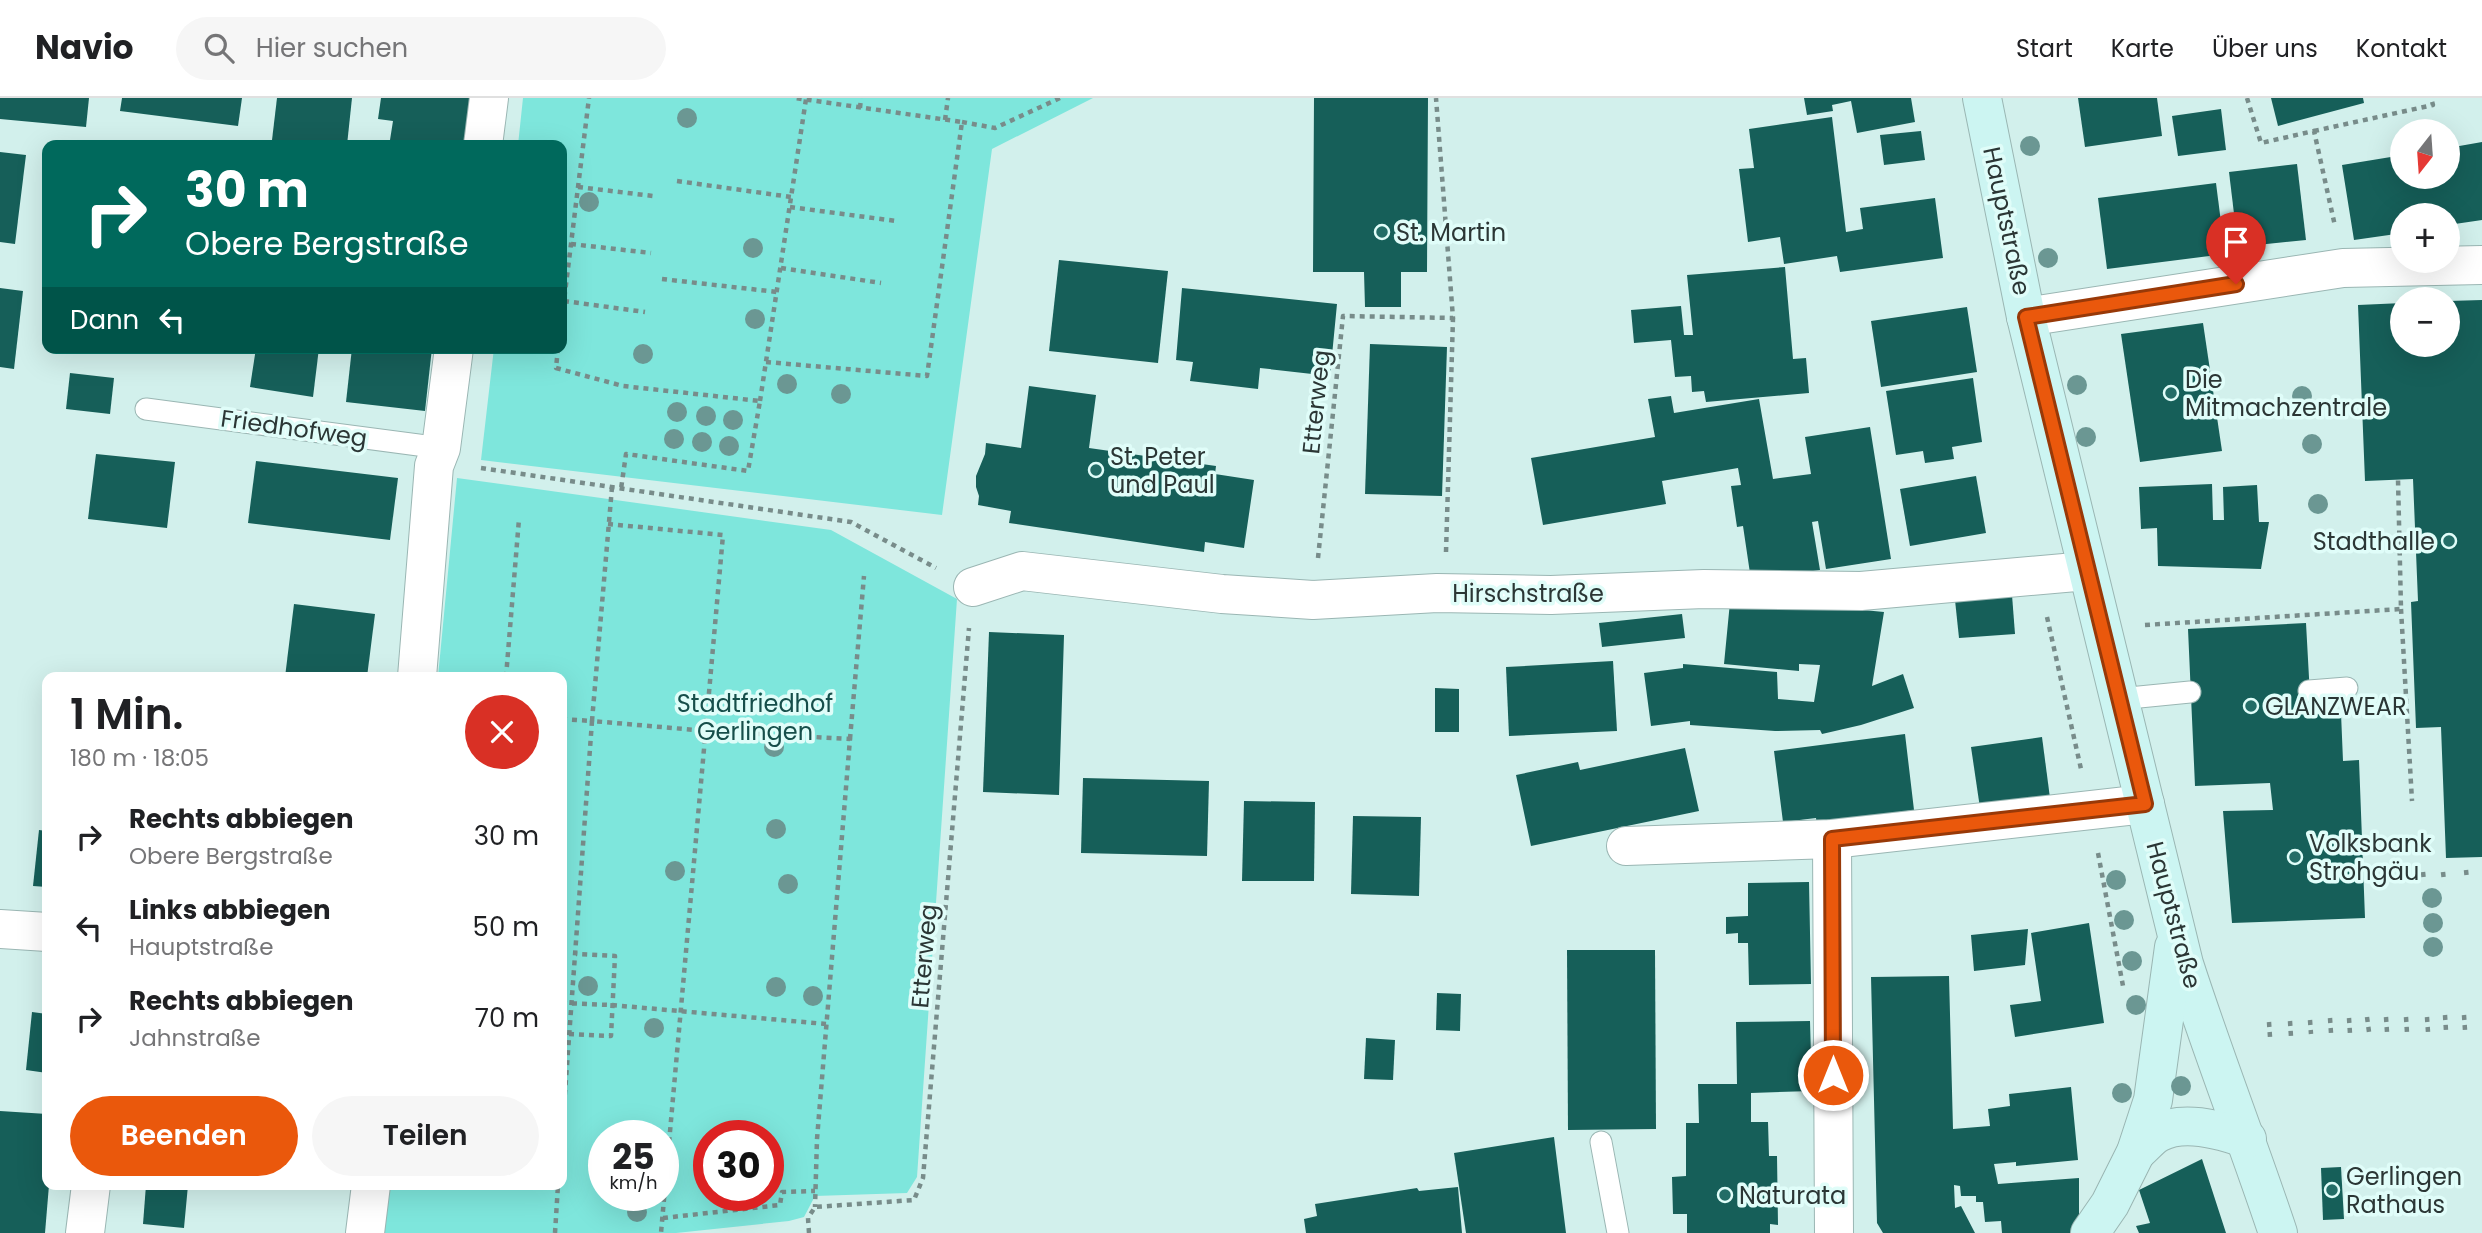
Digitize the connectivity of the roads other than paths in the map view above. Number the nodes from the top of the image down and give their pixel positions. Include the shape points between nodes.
1 (489, 98) edge
2 (1982, 98) edge
3 (484, 140) edge
4 (2482, 265) edge
5 (2026, 317) junction
6 (453, 354) edge
7 (146, 409) dead end
8 (437, 457) junction
9 (2087, 571) junction
10 (972, 587) road end
11 (417, 672) edge
12 (2347, 688) dead end
13 (2309, 691) dead end
14 (2191, 695) dead end
15 (2120, 702) junction
16 (2145, 804) junction
17 (1832, 839) junction
18 (1626, 846) dead end
19 (2176, 927) junction
20 (0, 929) edge
21 (42, 932) edge
22 (2247, 1139) junction
23 (1601, 1142) dead end
24 (2136, 1152) junction
25 (90, 1190) edge
26 (369, 1190) edge
27 (85, 1233) edge
28 (365, 1233) edge
29 (1618, 1233) edge
30 (1834, 1233) edge
31 (2090, 1233) edge
32 (2278, 1233) edge

1 - 3 street
2 - 5 main road, Hauptstraße
4 - 5 street via 2343,268
5 - 9 main road, Hauptstraße
6 - 8 street
7 - 8 lane, Friedhofweg
8 - 11 street
9 - 10 street, Hirschstraße via 1861,591 1704,589 1313,600 1022,571
9 - 15 main road, Hauptstraße
12 - 13 lane
14 - 15 lane
15 - 16 main road, Hauptstraße
16 - 17 street
16 - 19 main road, Hauptstraße
17 - 18 street
17 - 30 street
19 - 22 main road, Hauptstraße via 2212,1049
19 - 24 main road via 2153,1100
20 - 21 street
22 - 24 main road via 2190,1126 2158,1133
22 - 32 main road, Hauptstraße
23 - 29 lane
24 - 31 main road
25 - 27 street
26 - 28 street

